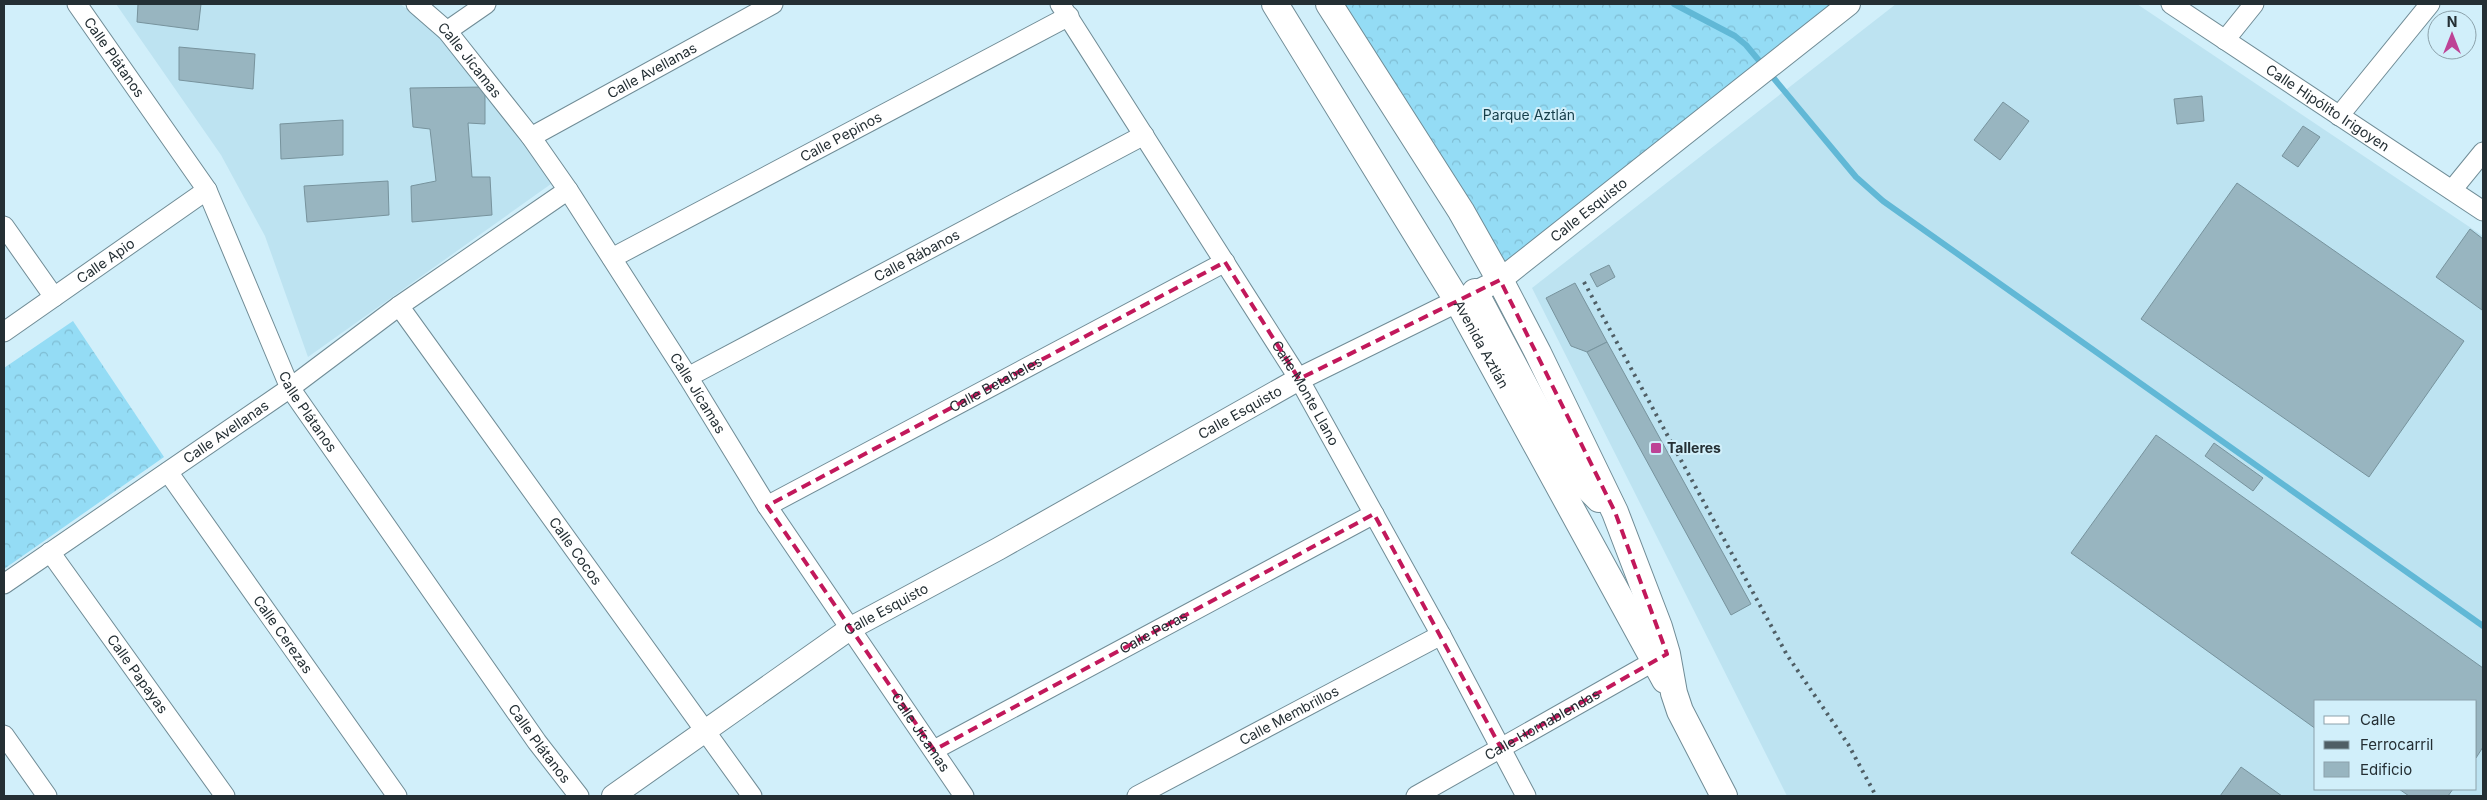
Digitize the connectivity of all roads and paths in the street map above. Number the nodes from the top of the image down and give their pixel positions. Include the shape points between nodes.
1 (77, 4) edge
2 (416, 4) edge
3 (486, 4) edge
4 (772, 4) edge
5 (1275, 4) edge
6 (1329, 4) edge
7 (1850, 4) edge
8 (2171, 4) edge
9 (2254, 4) edge
10 (2430, 4) edge
11 (1064, 10) edge
12 (447, 31) junction
13 (2224, 40) junction
14 (2339, 116) junction
15 (1144, 135) junction
16 (531, 137) junction
17 (2483, 152) edge
18 (207, 190) junction
19 (568, 190) junction
20 (2452, 190) junction
21 (2483, 211) edge
22 (4, 226) edge
23 (612, 258) junction
24 (1225, 262) junction
25 (1500, 280) junction
26 (1466, 296) junction
27 (54, 297) junction
28 (399, 306) junction
29 (4, 332) edge
30 (688, 377) junction
31 (1299, 379) junction
32 (290, 388) junction
33 (168, 472) junction
34 (767, 506) junction
35 (1615, 512) junction
36 (1374, 514) junction
37 (50, 552) junction
38 (4, 584) edge
39 (851, 628) junction
40 (1441, 635) junction
41 (1660, 657) junction
42 (705, 730) junction
43 (4, 735) edge
44 (1501, 748) junction
45 (934, 750) junction
46 (47, 796) edge
47 (225, 796) edge
48 (397, 796) edge
49 (579, 796) edge
50 (613, 796) edge
51 (752, 796) edge
52 (964, 796) edge
53 (1137, 796) edge
54 (1416, 796) edge
55 (1526, 796) edge
56 (1724, 796) edge

1 - 18 street, Calle Plátanos
2 - 12 street, Calle Jícamas
3 - 12 street
4 - 16 street, Calle Avellanas
5 - 26 main road, Avenida Aztlán
6 - 25 main road, Avenida Aztlán via 1461,211
7 - 25 street, Calle Esquisto
8 - 13 street, Calle Hipólito Irigoyen
9 - 13 street
10 - 14 street
11 - 15 street, Calle Monte Llano
11 - 23 street, Calle Pepinos
12 - 16 street, Calle Jícamas
13 - 14 street, Calle Hipólito Irigoyen
14 - 20 street, Calle Hipólito Irigoyen
15 - 24 street, Calle Monte Llano
15 - 30 street, Calle Rábanos
16 - 19 street, Calle Jícamas
17 - 20 street
18 - 27 street, Calle Apio
18 - 32 street, Calle Plátanos
19 - 23 street, Calle Jícamas
19 - 28 street, Calle Avellanas
20 - 21 street, Calle Hipólito Irigoyen
22 - 27 street
23 - 30 street, Calle Jícamas
24 - 31 street, Calle Monte Llano
24 - 34 street, Calle Betabeles
25 - 26 street, Calle Esquisto
25 - 35 main road, Avenida Aztlán
26 - 31 street, Calle Esquisto
26 - 35 main road via 1556,445 1583,483
26 - 41 main road, Avenida Aztlán
27 - 29 street, Calle Apio
28 - 32 street, Calle Avellanas
28 - 42 street, Calle Cocos
30 - 34 street, Calle Jícamas
31 - 36 street, Calle Monte Llano
31 - 39 street, Calle Esquisto
32 - 33 street, Calle Avellanas
32 - 49 street, Calle Plátanos via 537,742
33 - 37 street, Calle Avellanas
33 - 48 street, Calle Cerezas
34 - 39 street, Calle Jícamas
35 - 41 main road, Avenida Aztlán via 1651,605
36 - 40 street, Calle Monte Llano
36 - 45 street, Calle Peras
37 - 38 street, Calle Avellanas
37 - 47 street, Calle Papayas
39 - 42 street, Calle Esquisto
39 - 45 street, Calle Jícamas
40 - 44 street, Calle Monte Llano
40 - 53 street, Calle Membrillos
41 - 44 street, Calle Hornablendas
41 - 56 main road, Avenida Aztlán via 1680,711
42 - 50 street, Calle Esquisto
42 - 51 street, Calle Cocos
43 - 46 street
44 - 54 street, Calle Hornablendas
44 - 55 street, Calle Monte Llano
45 - 52 street, Calle Jícamas

